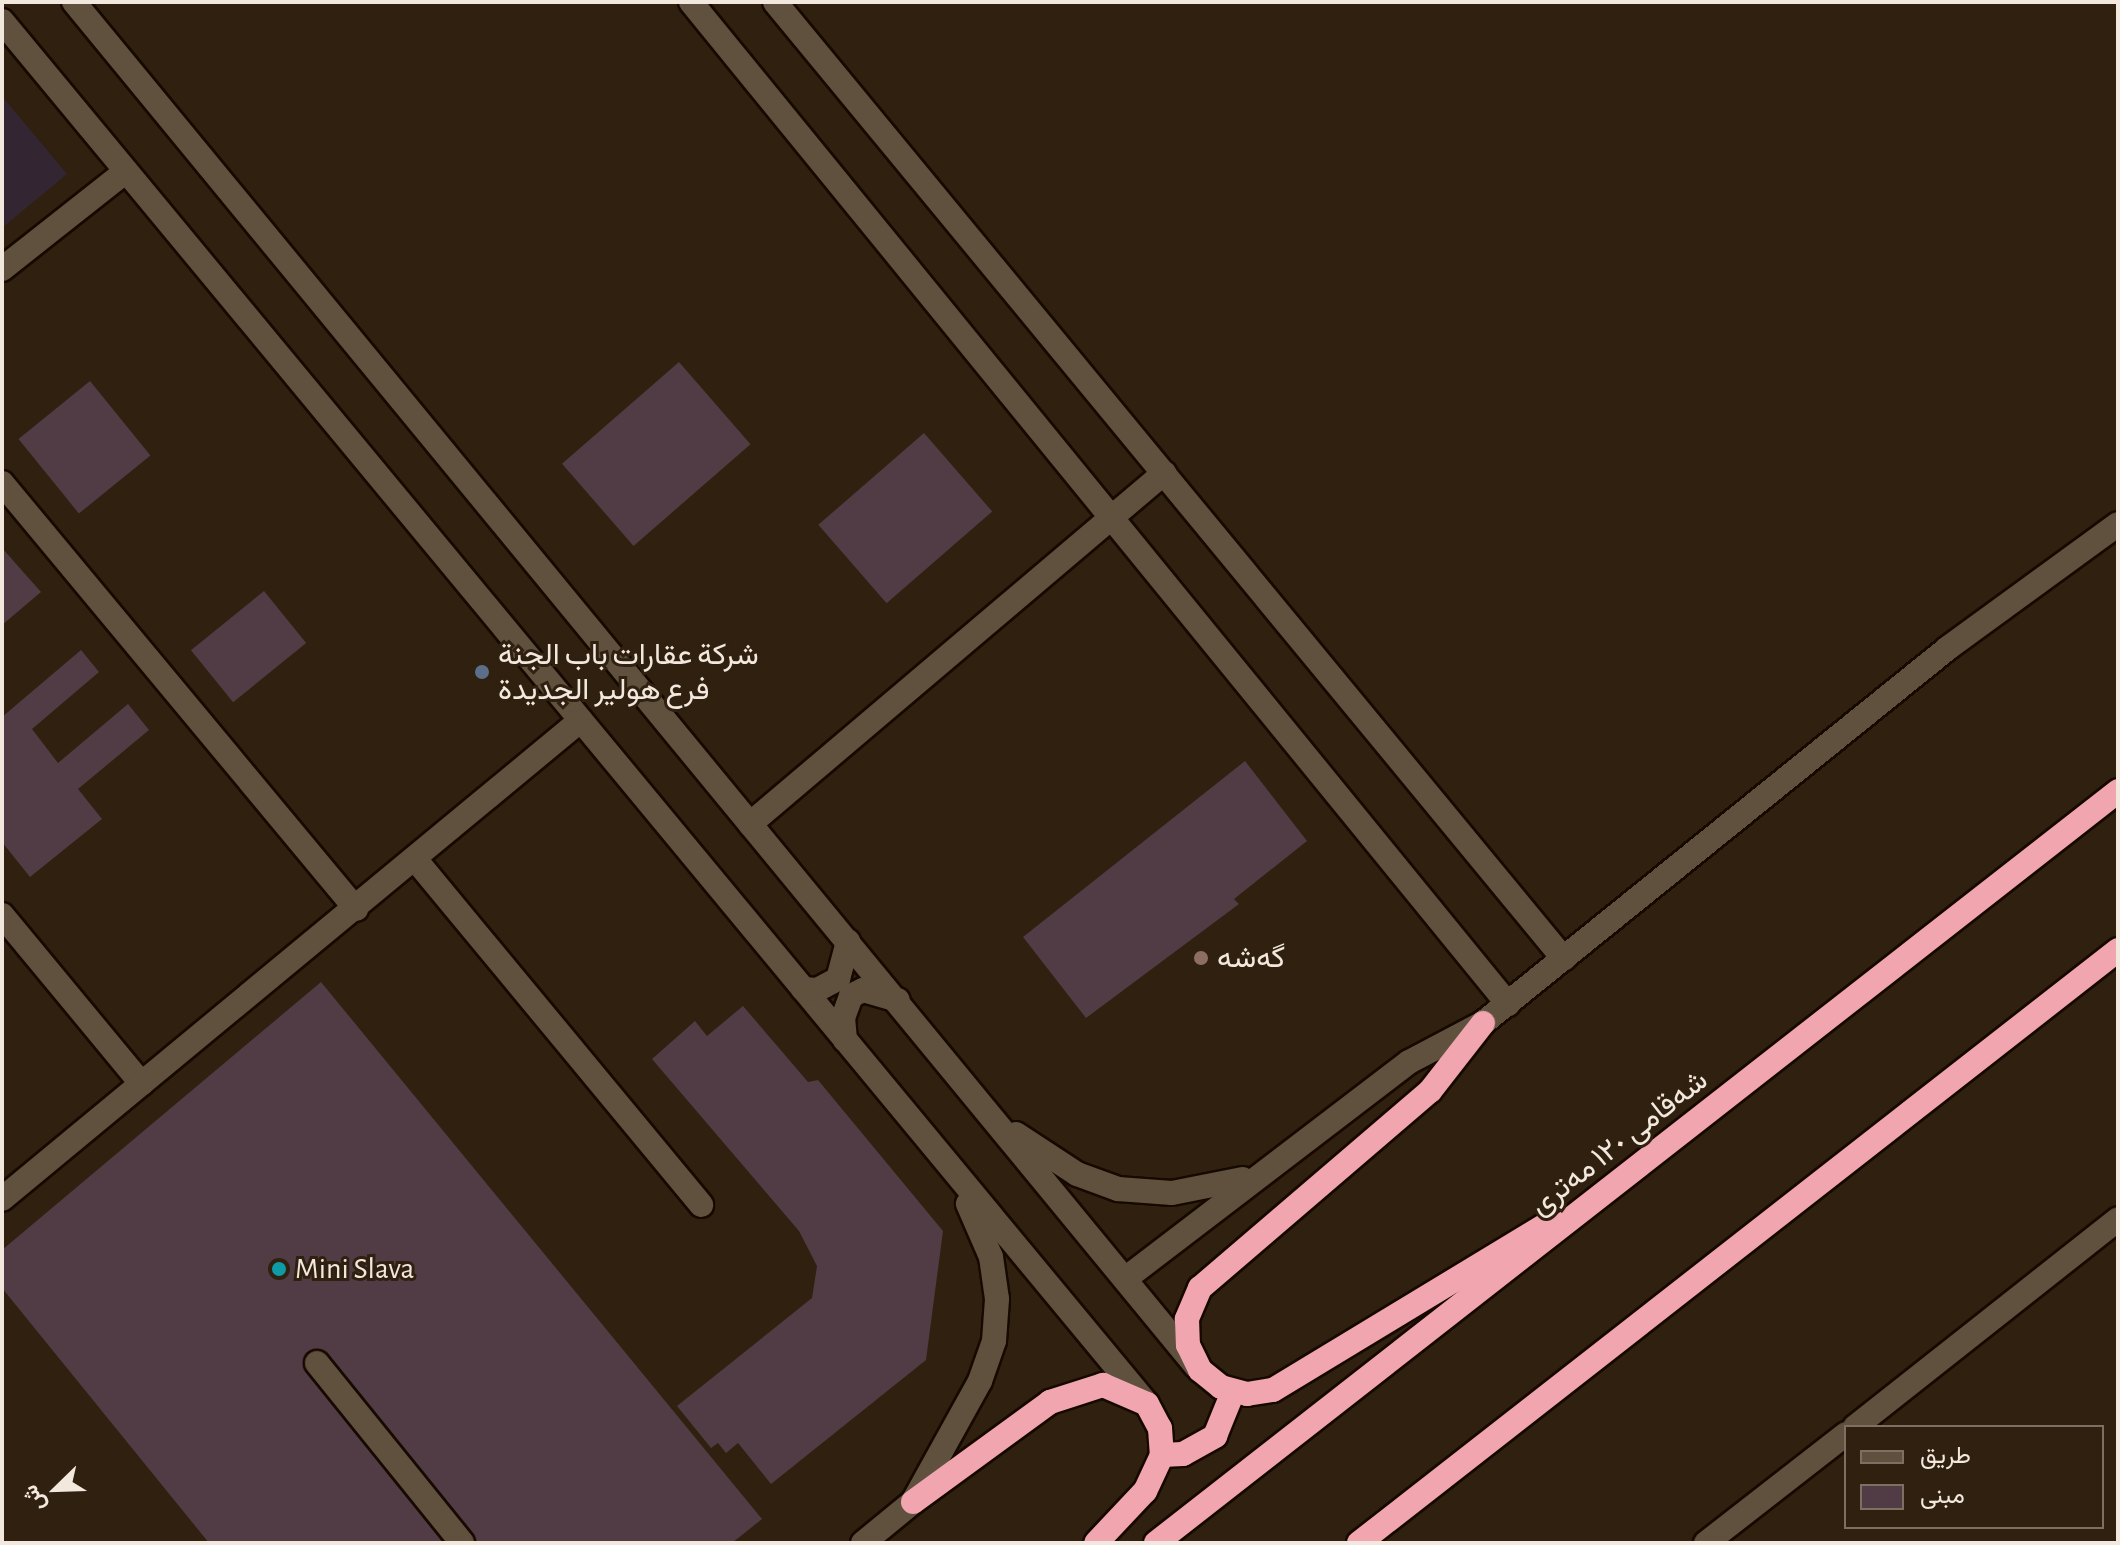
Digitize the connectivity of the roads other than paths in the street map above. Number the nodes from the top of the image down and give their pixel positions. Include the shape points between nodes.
1 (74, 2) edge
2 (691, 2) edge
3 (775, 2) edge
4 (95, 12) edge
5 (2, 21) edge
6 (126, 171) junction
7 (2, 269) edge
8 (1164, 473) junction
9 (2, 483) edge
10 (1112, 517) junction
11 (2118, 524) edge
12 (581, 720) junction
13 (2118, 791) edge
14 (750, 824) junction
15 (415, 859) junction
16 (356, 909) junction
17 (2, 915) edge
18 (848, 941) junction
19 (2118, 950) edge
20 (1564, 959) junction
21 (803, 989) junction
22 (898, 1000) junction
23 (1508, 1004) junction
24 (1483, 1023) junction
25 (845, 1040) junction
26 (142, 1084) junction
27 (994, 1120) junction
28 (931, 1144) junction
29 (1260, 1174) junction
30 (1630, 1175) junction
31 (2, 1199) edge
32 (701, 1205) dead end
33 (2118, 1219) edge
34 (1125, 1279) junction
35 (317, 1363) dead end
36 (1200, 1370) junction
37 (1233, 1392) junction
38 (1147, 1404) junction
39 (1858, 1425) edge
40 (1844, 1436) edge
41 (1162, 1455) junction
42 (913, 1502) junction
43 (462, 1543) edge
44 (863, 1543) edge
45 (1096, 1543) edge
46 (1156, 1543) edge
47 (1359, 1543) edge
48 (1706, 1543) edge

1 - 4 street
2 - 10 street
3 - 8 street
4 - 14 street
5 - 6 street
6 - 7 street
6 - 12 street
8 - 10 street
8 - 20 street
9 - 16 street
10 - 14 street
10 - 23 street
11 - 20 street via 1948,648
12 - 15 street
12 - 21 street
13 - 30 highway, شەقامی ١٢٠ مەتری
14 - 18 street
15 - 16 street
15 - 32 street
16 - 26 street
17 - 26 street
18 - 21 street via 838,979 817,990
18 - 22 street
19 - 47 highway
20 - 23 street
21 - 25 street
22 - 25 street via 863,990 851,996 843,1018
22 - 27 street
23 - 24 street
24 - 29 street via 1409,1062
24 - 36 highway via 1430,1091 1200,1288 1186,1332
25 - 28 street
26 - 31 street
27 - 29 street via 1077,1174 1118,1189 1202,1190
27 - 34 street
28 - 38 street
28 - 42 street via 976,1217 991,1257 997,1299 994,1341 980,1381
29 - 34 street
30 - 37 highway via 1285,1385 1260,1394
30 - 46 highway, شەقامی ١٢٠ مەتری
33 - 39 street
34 - 36 street
35 - 43 street
36 - 37 highway
37 - 41 highway via 1215,1436 1183,1454
38 - 41 highway via 1160,1428
38 - 42 highway via 1103,1385 1075,1390 1050,1402
40 - 48 street
41 - 45 highway via 1153,1480
42 - 44 street

